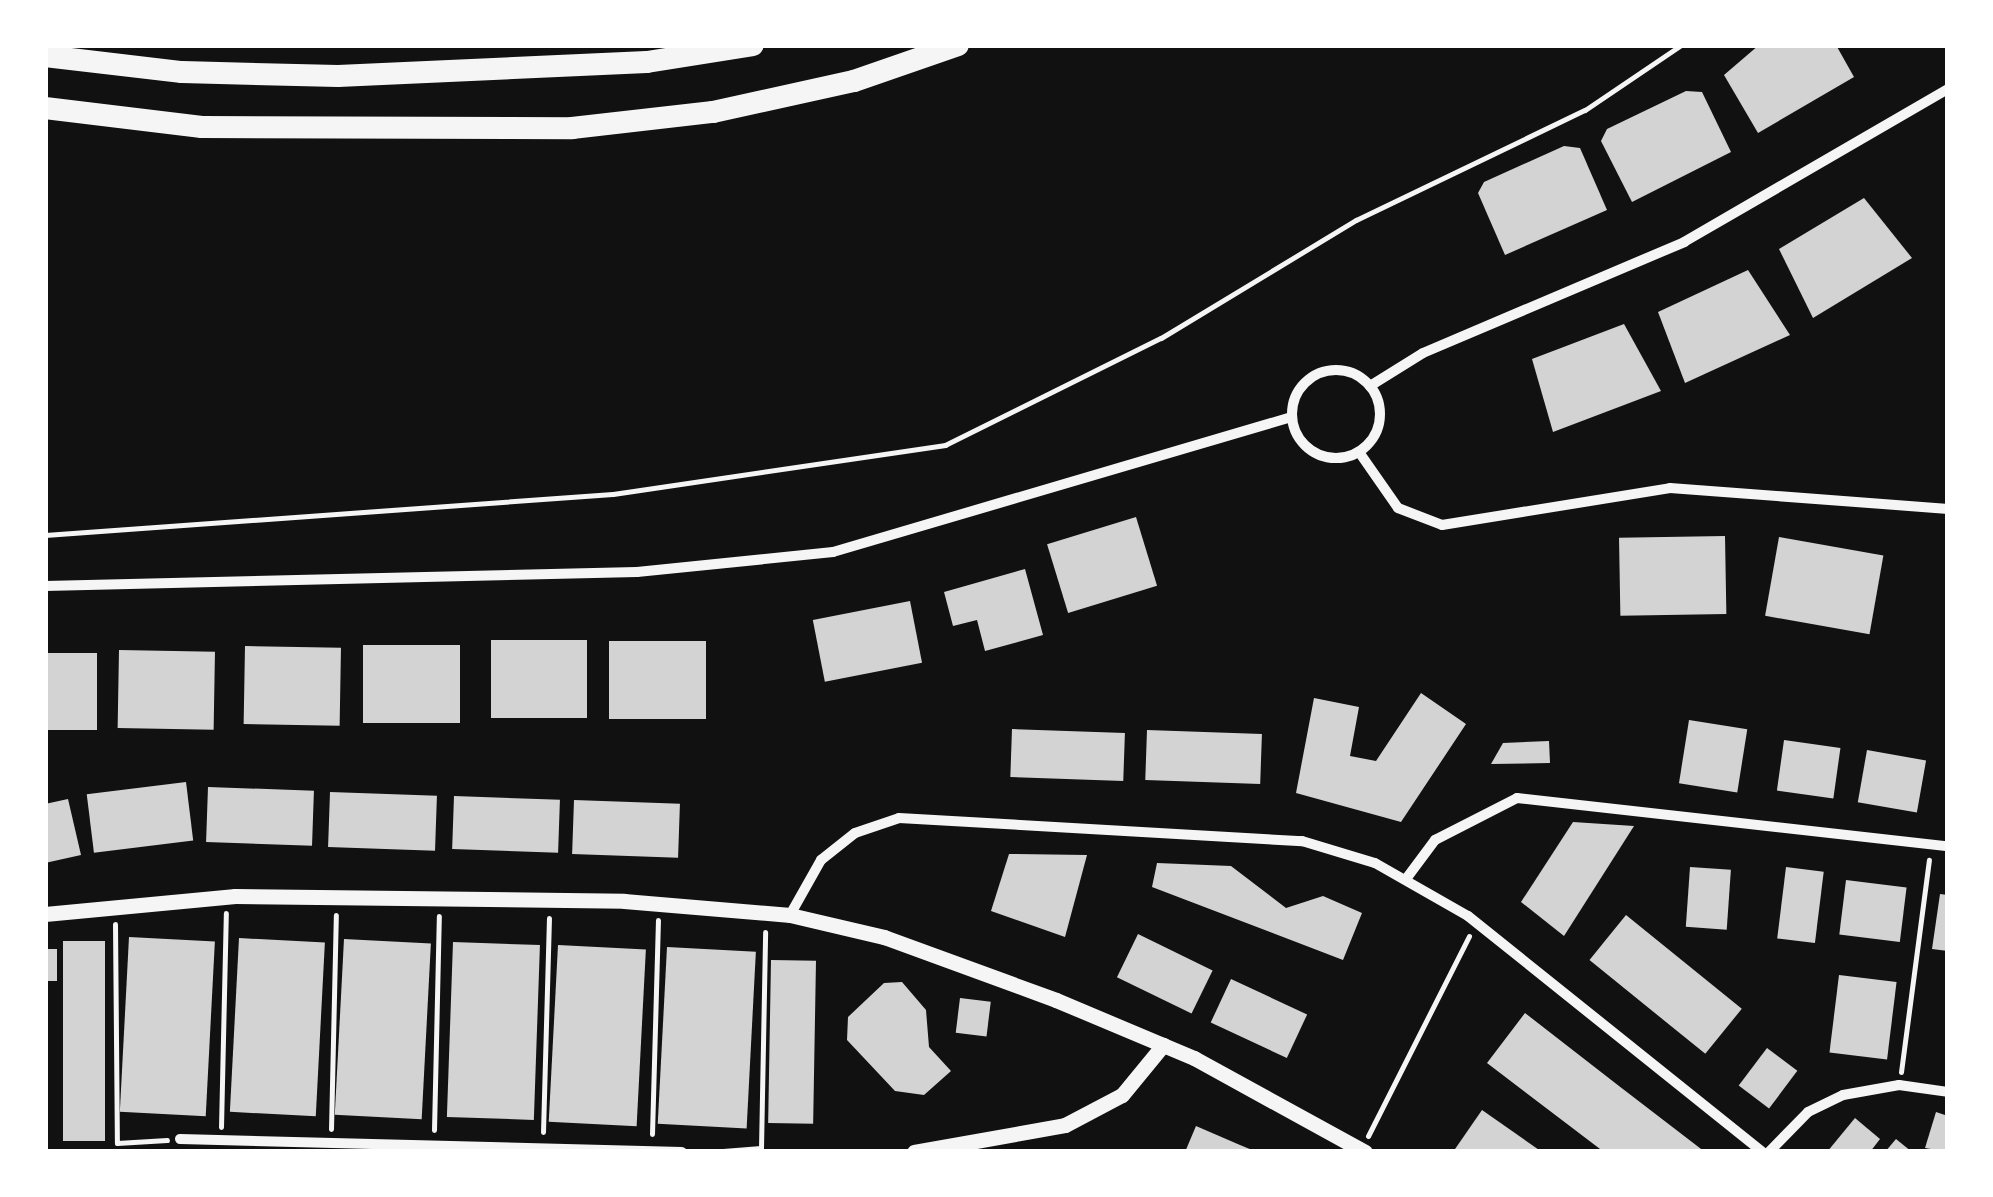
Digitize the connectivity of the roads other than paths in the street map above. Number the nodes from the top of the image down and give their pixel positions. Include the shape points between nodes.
1 (753, 45) edge
2 (958, 45) edge
3 (50, 56) edge
4 (1948, 89) edge
5 (45, 108) edge
6 (1370, 386) junction
7 (1292, 417) junction
8 (1359, 452) junction
9 (1948, 510) edge
10 (45, 586) edge
11 (1948, 846) edge
12 (1406, 879) junction
13 (45, 914) edge
14 (790, 915) junction
15 (1163, 1045) junction
16 (1948, 1092) edge
17 (180, 1139) road end
18 (1363, 1150) edge
19 (682, 1152) edge
20 (914, 1152) edge
21 (1766, 1152) edge

1 - 3 highway via 502,73 182,72
2 - 5 highway via 854,82 730,108 572,128 202,127
4 - 6 street via 1684,242 1423,353
6 - 7 street via 1347,372 1320,373 1299,390
6 - 8 street via 1378,429
7 - 8 street via 1316,453
7 - 10 street via 833,552 637,572
8 - 9 street via 1398,508 1442,525 1619,492 1727,486
11 - 12 street via 1517,798 1435,840
12 - 14 street via 1340,850 1264,835 899,818 854,834 821,860
12 - 21 street via 1476,922
13 - 14 street via 114,902 226,896 658,903
14 - 15 street via 928,952
15 - 18 street
15 - 20 street via 1122,1095 1065,1125
16 - 21 street via 1900,1085 1822,1103
17 - 19 street

